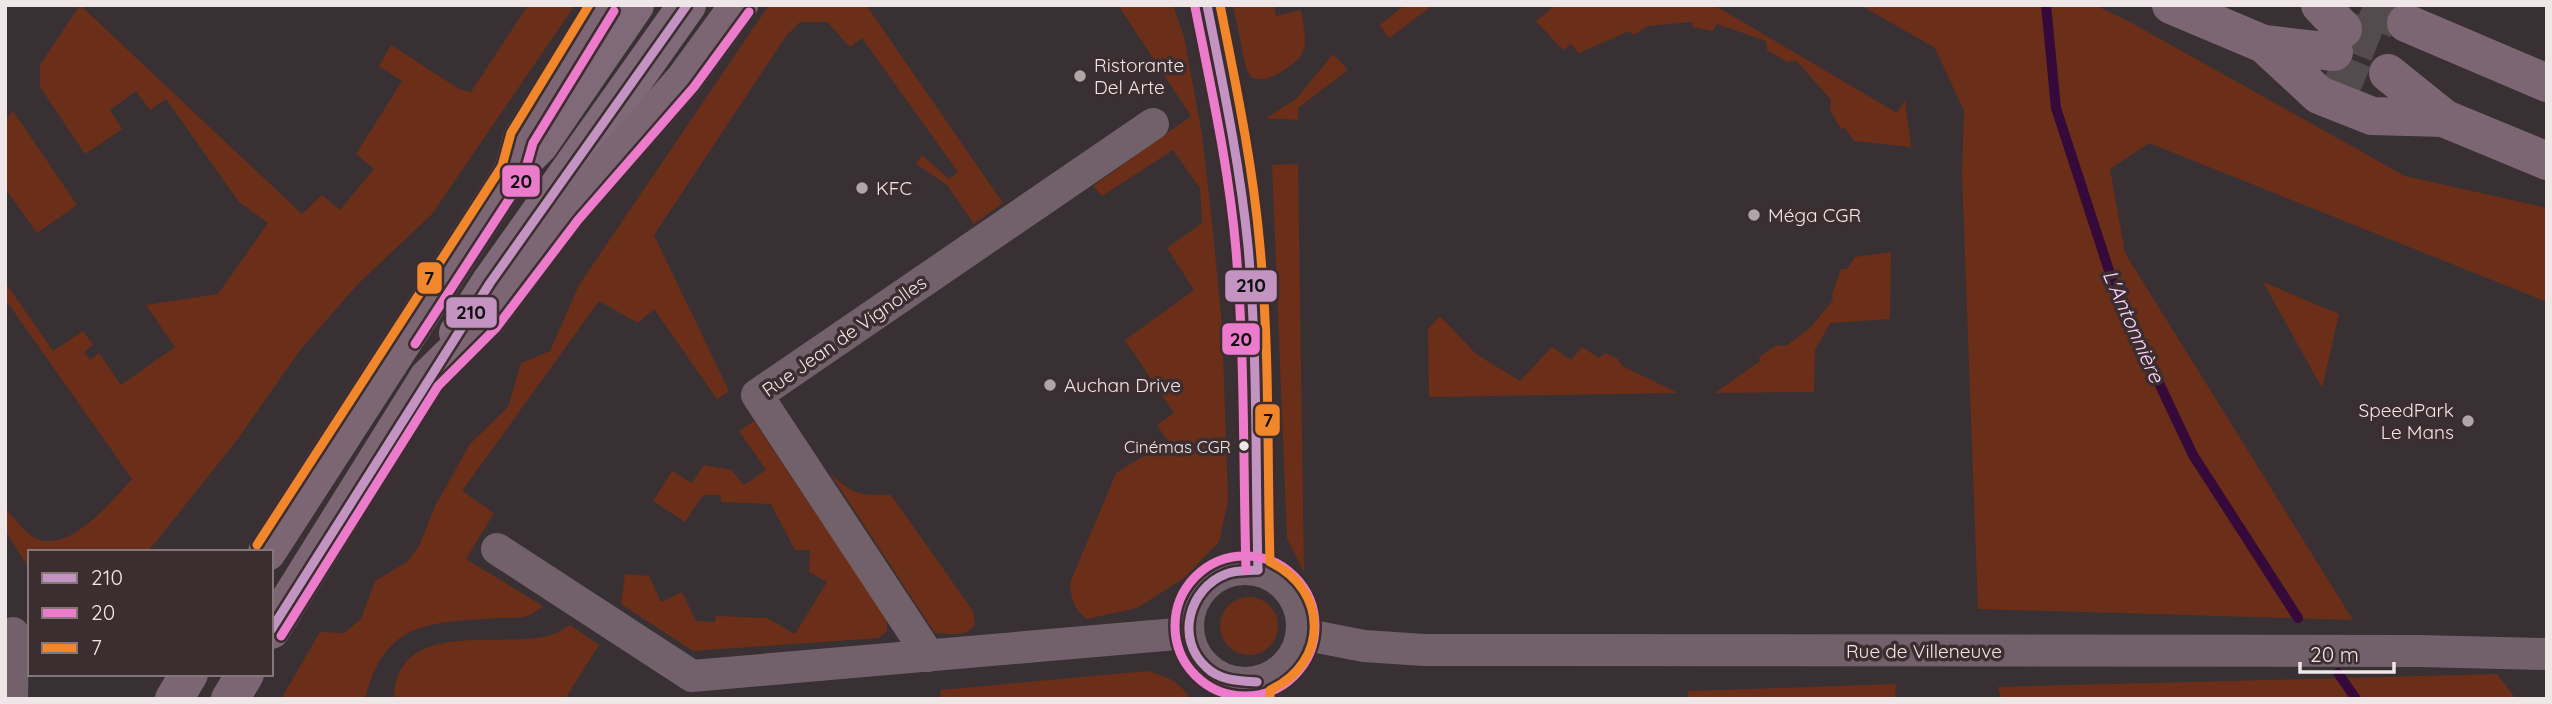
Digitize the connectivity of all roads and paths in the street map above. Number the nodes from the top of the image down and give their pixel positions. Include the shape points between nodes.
1 (604, 5) edge
2 (635, 5) edge
3 (687, 5) edge
4 (739, 5) edge
5 (1207, 5) edge
6 (2171, 5) edge
7 (2331, 39) tunnel mouth
8 (2403, 42) edge
9 (2264, 44) junction
10 (2547, 83) edge
11 (2444, 118) junction
12 (1153, 124) dead end
13 (2547, 161) edge
14 (513, 171) junction
15 (428, 378) junction
16 (497, 549) dead end
17 (268, 550) edge
18 (1258, 570) junction
19 (273, 627) edge
20 (13, 633) dead end
21 (1188, 634) junction
22 (1302, 634) junction
23 (2547, 654) edge
24 (929, 656) junction
25 (188, 676) edge
26 (244, 676) edge
27 (1258, 691) edge
28 (12, 699) edge
29 (174, 699) edge
30 (230, 699) edge

1 - 14 highway via 522,138
2 - 14 main road via 539,145
3 - 15 main road
4 - 15 highway via 685,79 568,212 487,320
5 - 18 street via 1235,143 1248,246
6 - 9 highway
7 - 9 highway
8 - 10 highway via 2468,50
8 - 11 highway
9 - 11 highway via 2319,95 2372,116
11 - 13 highway
12 - 24 street, Rue Jean de Vignolles via 757,395
14 - 17 highway
15 - 19 highway
16 - 24 street via 692,676
18 - 21 street via 1223,572 1206,584 1192,606
18 - 22 street via 1277,577 1292,591 1300,609
20 - 28 street
21 - 24 street
21 - 27 street via 1201,662 1216,676
22 - 23 street, Rue de Villeneuve via 1364,646 1424,650
22 - 27 street via 1290,663
25 - 29 highway
26 - 30 highway

